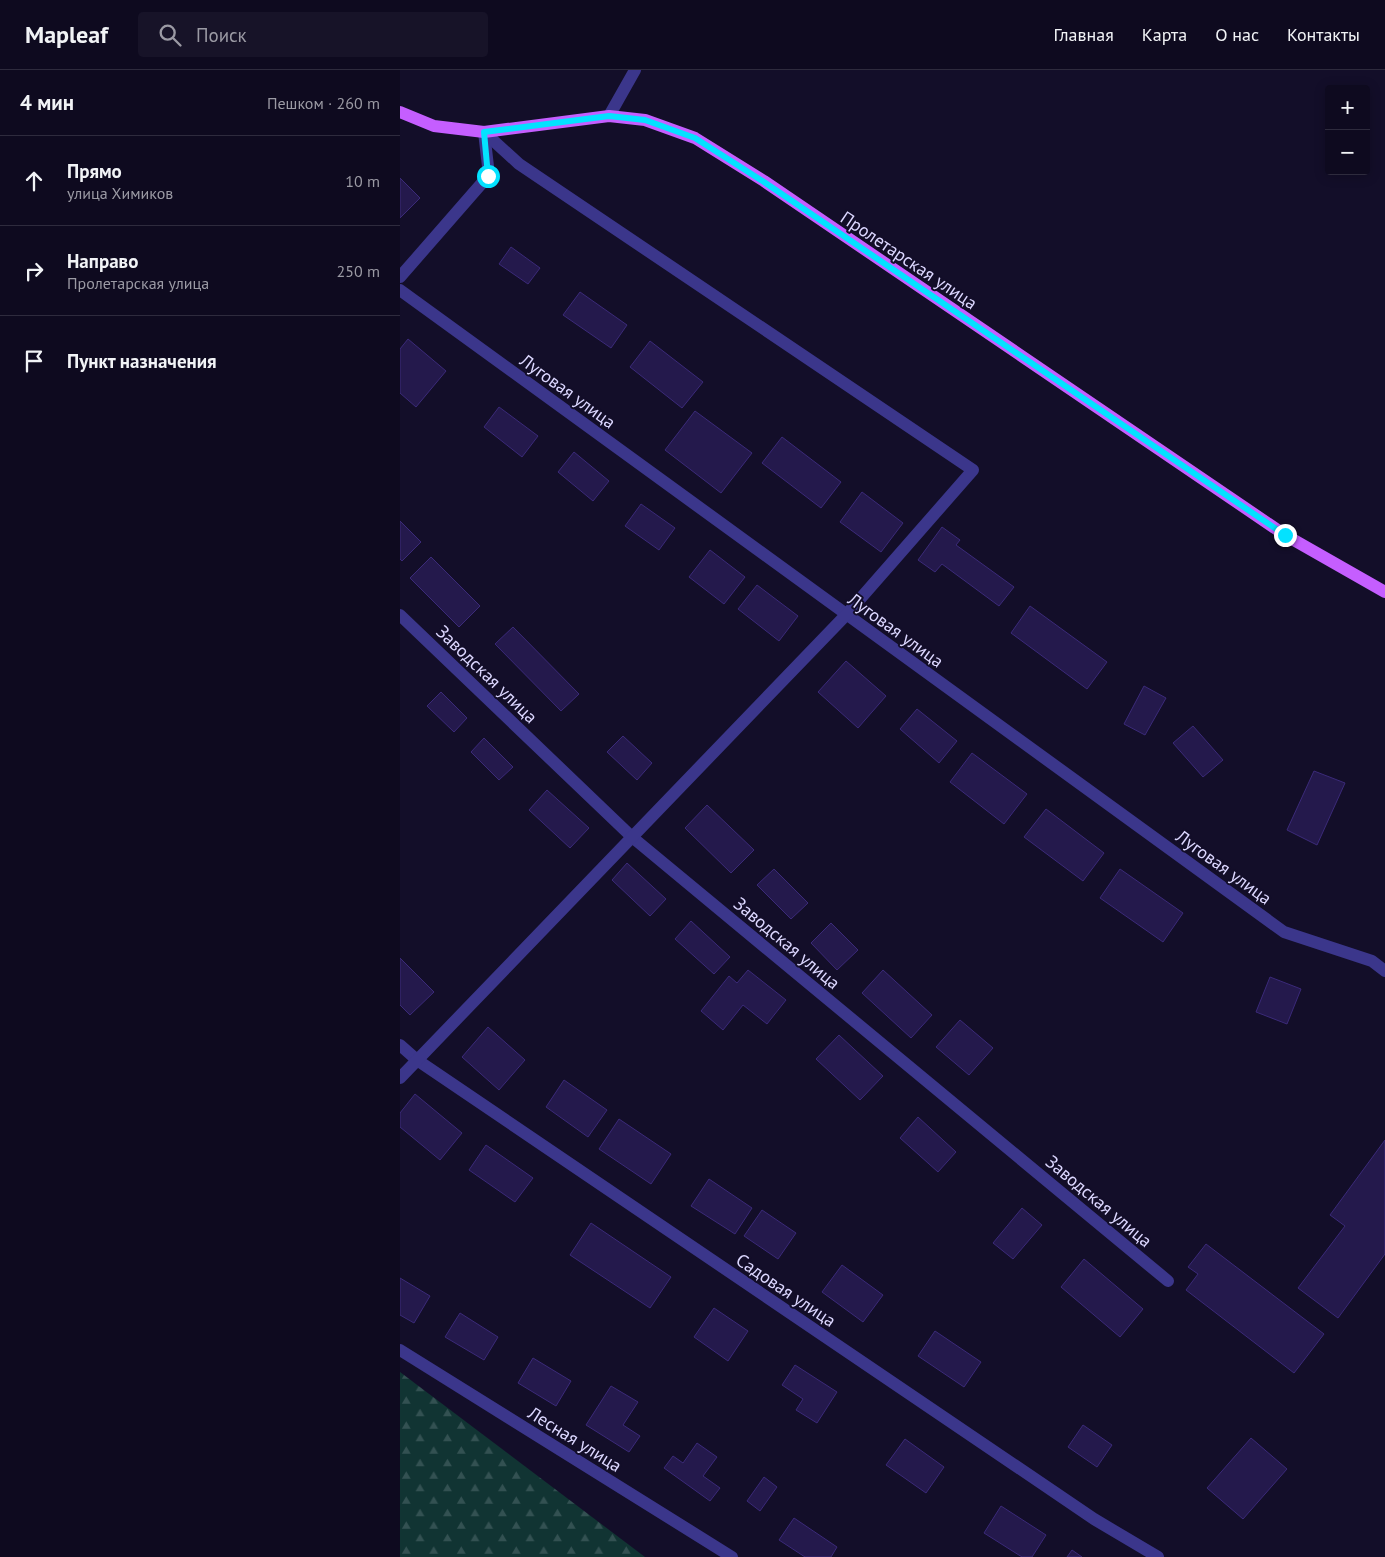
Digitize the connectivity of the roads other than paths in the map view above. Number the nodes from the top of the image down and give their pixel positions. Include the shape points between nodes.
1 (635, 70) edge
2 (400, 112) edge
3 (609, 116) junction
4 (484, 132) junction
5 (400, 277) edge
6 (400, 290) edge
7 (1356, 576) junction
8 (1385, 583) edge
9 (1385, 592) edge
10 (400, 615) edge
11 (846, 615) junction
12 (632, 837) junction
13 (1385, 971) edge
14 (400, 1045) edge
15 (417, 1060) junction
16 (400, 1078) edge
17 (1168, 1281) dead end
18 (400, 1350) edge
19 (732, 1557) edge
20 (1158, 1557) edge

1 - 3 street
2 - 4 main road, Пролетарская улица via 434,126
3 - 4 main road, Пролетарская улица
3 - 7 main road, Пролетарская улица via 645,120 695,138 1285,535
4 - 5 street via 488,176
4 - 11 street via 519,164 973,470
6 - 11 street, Луговая улица
7 - 8 main road
7 - 9 main road, Пролетарская улица
10 - 12 street, Заводская улица
11 - 12 street
11 - 13 street, Луговая улица via 1284,932 1372,961
12 - 15 street
12 - 17 street, Заводская улица
14 - 15 street, Садовая улица
15 - 16 street
15 - 20 street, Садовая улица via 1094,1519
18 - 19 street, Лесная улица

